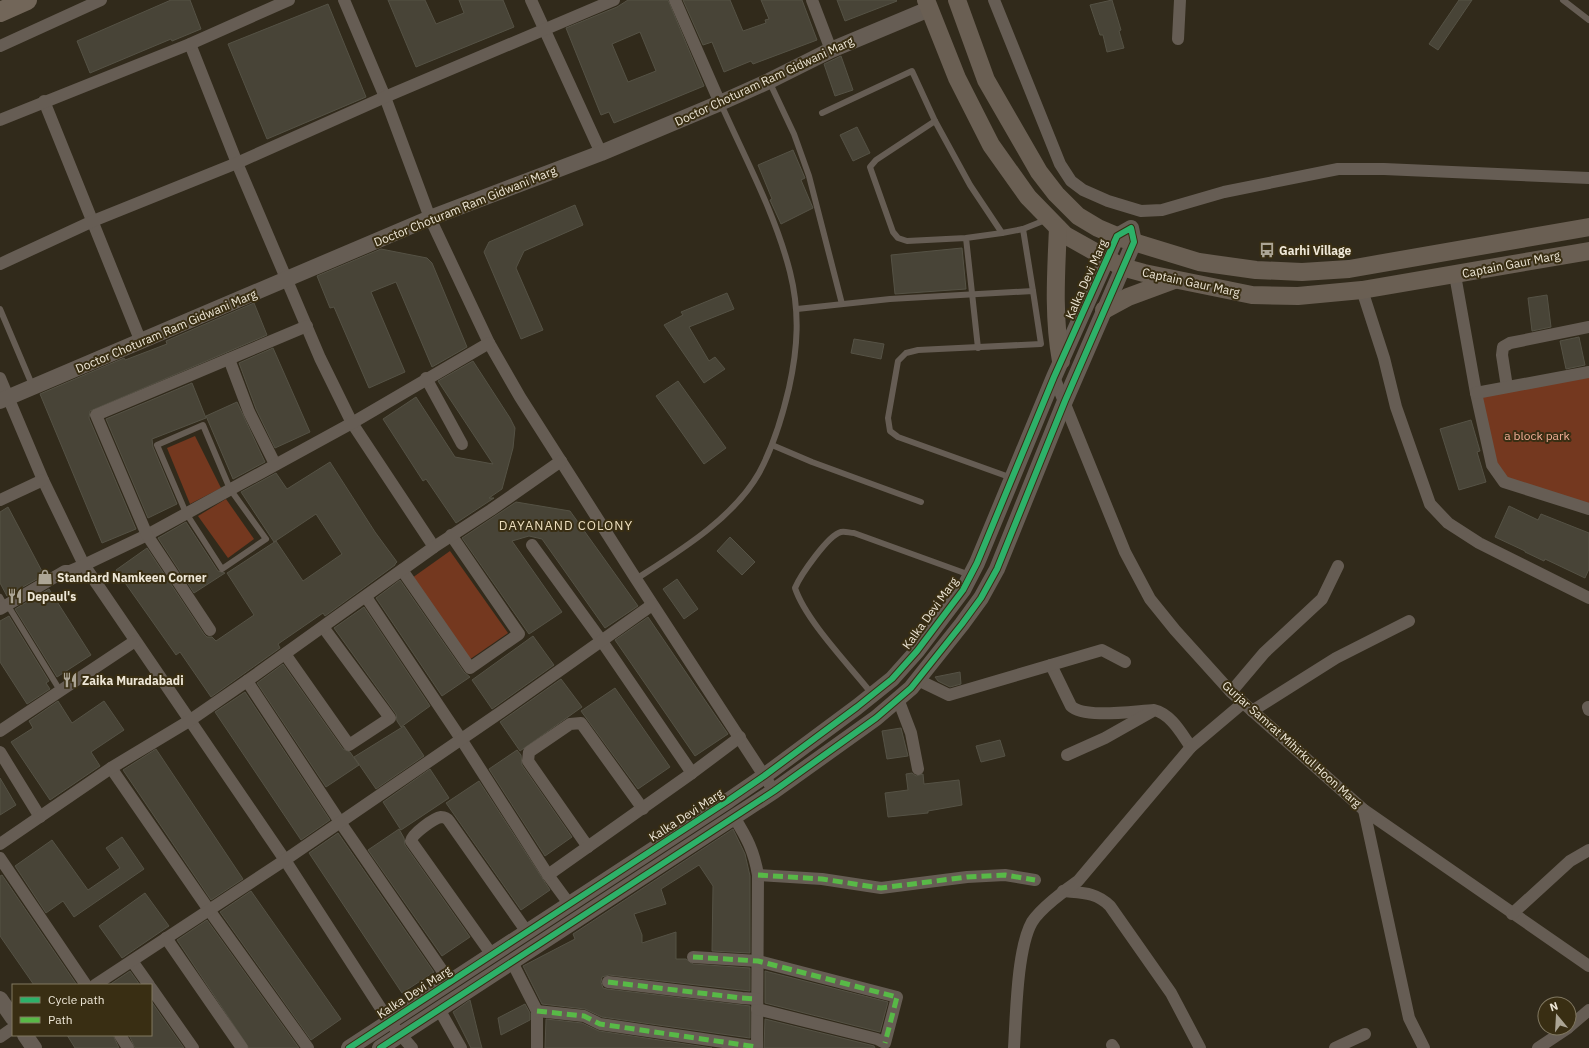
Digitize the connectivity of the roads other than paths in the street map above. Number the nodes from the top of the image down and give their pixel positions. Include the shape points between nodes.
1 (27, 0) edge
2 (101, 0) edge
3 (288, 0) edge
4 (344, 0) edge
5 (531, 0) edge
6 (614, 0) edge
7 (675, 0) edge
8 (812, 0) edge
9 (957, 0) edge
10 (994, 0) edge
11 (1180, 0) edge
12 (1563, 0) edge
13 (925, 3) edge
14 (0, 12) edge
15 (1589, 20) edge
16 (545, 31) junction
17 (1178, 39) dead end
18 (190, 44) junction
19 (0, 46) edge
20 (831, 50) junction
21 (769, 81) junction
22 (385, 97) junction
23 (44, 101) junction
24 (720, 103) junction
25 (822, 113) dead end
26 (0, 120) edge
27 (935, 121) junction
28 (600, 154) junction
29 (237, 163) junction
30 (1589, 178) edge
31 (1141, 211) junction
32 (430, 218) junction
33 (92, 221) junction
34 (1054, 224) junction
35 (1589, 228) edge
36 (1023, 229) junction
37 (1002, 233) junction
38 (1127, 236) junction
39 (966, 238) junction
40 (1589, 251) edge
41 (1114, 263) junction
42 (0, 264) edge
43 (1455, 275) junction
44 (288, 279) junction
45 (1174, 280) junction
46 (1362, 290) junction
47 (1033, 291) junction
48 (973, 295) junction
49 (842, 304) junction
50 (0, 309) edge
51 (797, 309) junction
52 (1104, 310) junction
53 (307, 326) junction
54 (1589, 327) edge
55 (141, 342) junction
56 (489, 343) junction
57 (1049, 344) junction
58 (978, 348) junction
59 (229, 359) junction
60 (1058, 369) junction
61 (1589, 372) edge
62 (0, 378) edge
63 (426, 378) junction
64 (33, 387) junction
65 (1507, 387) junction
66 (1476, 393) junction
67 (4, 400) edge
68 (1065, 401) junction
69 (352, 422) junction
70 (462, 444) dead end
71 (772, 445) junction
72 (560, 461) junction
73 (275, 464) junction
74 (1012, 478) junction
75 (43, 480) junction
76 (230, 489) junction
77 (0, 500) edge
78 (921, 502) dead end
79 (1589, 509) edge
80 (186, 513) junction
81 (147, 535) junction
82 (451, 535) junction
83 (532, 546) dead end
84 (434, 547) junction
85 (84, 565) junction
86 (1338, 566) dead end
87 (402, 570) junction
88 (970, 576) junction
89 (636, 580) junction
90 (366, 596) junction
91 (1589, 598) edge
92 (652, 605) junction
93 (3, 607) edge
94 (1409, 621) dead end
95 (323, 627) junction
96 (210, 630) dead end
97 (601, 640) junction
98 (136, 641) junction
99 (286, 654) junction
100 (1125, 662) dead end
101 (1051, 665) junction
102 (918, 680) junction
103 (247, 681) junction
104 (61, 692) junction
105 (1231, 692) junction
106 (872, 694) junction
107 (898, 699) junction
108 (1248, 707) junction
109 (1154, 710) junction
110 (189, 720) junction
111 (0, 731) edge
112 (740, 737) junction
113 (461, 739) junction
114 (1191, 747) junction
115 (0, 752) edge
116 (1067, 755) dead end
117 (111, 768) junction
118 (918, 769) dead end
119 (692, 773) junction
120 (764, 776) junction
121 (774, 791) junction
122 (643, 809) junction
123 (1364, 810) junction
124 (40, 817) junction
125 (734, 817) junction
126 (340, 822) junction
127 (0, 844) edge
128 (588, 847) junction
129 (1589, 850) edge
130 (0, 858) edge
131 (285, 860) junction
132 (548, 875) junction
133 (758, 875) junction
134 (1035, 880) dead end
135 (1063, 891) junction
136 (570, 905) junction
137 (209, 910) junction
138 (1512, 914) junction
139 (527, 932) junction
140 (166, 938) junction
141 (492, 955) junction
142 (693, 957) dead end
143 (132, 961) junction
144 (758, 961) junction
145 (512, 962) junction
146 (1589, 966) edge
147 (450, 982) junction
148 (608, 982) dead end
149 (85, 984) edge
150 (98, 984) edge
151 (148, 984) edge
152 (152, 989) edge
153 (0, 999) edge
154 (757, 1004) junction
155 (439, 1009) junction
156 (537, 1010) junction
157 (1589, 1010) edge
158 (12, 1017) edge
159 (1577, 1020) edge
160 (384, 1024) junction
161 (12, 1029) edge
162 (1365, 1034) dead end
163 (26, 1036) edge
164 (121, 1036) edge
165 (1556, 1036) edge
166 (0, 1037) edge
167 (391, 1043) edge
168 (34, 1048) edge
169 (128, 1048) edge
170 (193, 1048) edge
171 (242, 1048) edge
172 (308, 1048) edge
173 (349, 1048) edge
174 (412, 1048) edge
175 (461, 1048) edge
176 (537, 1048) edge
177 (757, 1048) edge
178 (1014, 1048) edge
179 (1200, 1048) edge
180 (1335, 1048) edge
181 (1424, 1048) edge
182 (1538, 1048) edge

1 - 14 main road
2 - 19 street
3 - 18 street
4 - 22 street
5 - 16 street
6 - 16 street
7 - 24 street
8 - 20 street
9 - 38 main road, Captain Gaur Marg via 986,80 1039,172 1078,216 1098,228
10 - 31 street via 1060,164 1071,181 1108,201
11 - 17 street
12 - 15 lane
13 - 20 street, Doctor Choturam Ram Gidwani Marg
13 - 34 main road, Captain Gaur Marg via 957,78 991,144 1028,197
16 - 22 street
16 - 28 street
18 - 23 street
18 - 29 street
20 - 21 street, Doctor Choturam Ram Gidwani Marg
21 - 24 street, Doctor Choturam Ram Gidwani Marg
21 - 49 lane via 794,134 809,176
22 - 29 street
22 - 32 street
23 - 26 street
23 - 33 street
24 - 28 street, Doctor Choturam Ram Gidwani Marg
24 - 51 lane via 775,228 790,271
25 - 27 lane via 912,71
27 - 37 lane via 970,185
27 - 39 lane via 876,160 870,170 895,236 907,241
28 - 32 street, Doctor Choturam Ram Gidwani Marg
29 - 33 street
29 - 44 street
30 - 31 street via 1338,169 1224,192 1162,210
31 - 38 street
32 - 44 street, Doctor Choturam Ram Gidwani Marg
32 - 56 street
33 - 42 street
33 - 55 street
34 - 36 lane
34 - 41 main road, Captain Gaur Marg via 1065,234
34 - 57 main road via 1056,290
35 - 38 main road, Captain Gaur Marg via 1349,269 1302,272 1256,270 1199,262
36 - 37 lane
36 - 47 lane
37 - 39 lane
38 - 41 street, Kalka Devi Marg
39 - 48 lane
40 - 43 main road, Captain Gaur Marg
41 - 45 main road, Captain Gaur Marg
41 - 52 street, Kalka Devi Marg
41 - 60 street, Kalka Devi Marg
43 - 46 main road, Captain Gaur Marg
43 - 66 street
44 - 53 street
44 - 55 street, Doctor Choturam Ram Gidwani Marg
45 - 46 main road, Captain Gaur Marg via 1252,295 1298,296
45 - 52 main road via 1128,297
46 - 91 street via 1384,358 1396,407 1430,504 1448,522 1479,543
47 - 48 lane
47 - 57 lane
48 - 49 lane
48 - 58 lane
49 - 51 lane
50 - 64 lane
51 - 71 lane via 797,341 791,379
52 - 68 street, Kalka Devi Marg
53 - 59 street
53 - 69 street
54 - 65 street via 1510,343 1503,347
55 - 64 street, Doctor Choturam Ram Gidwani Marg
56 - 63 street
56 - 72 street
57 - 58 lane
57 - 60 main road
58 - 74 lane via 918,350 906,353 898,361 888,418 890,431 898,437
59 - 73 street via 249,412
59 - 81 street via 96,415
60 - 68 street, Gurjar Samrat Mihirkul Hoon Marg
60 - 74 street, Kalka Devi Marg
61 - 65 street
62 - 67 street
63 - 69 street
63 - 70 street
64 - 67 street, Doctor Choturam Ram Gidwani Marg
65 - 66 street
66 - 79 street via 1492,465 1504,482
67 - 75 street
68 - 102 street, Kalka Devi Marg via 997,569 981,598
68 - 105 street, Gurjar Samrat Mihirkul Hoon Marg via 1125,552 1150,599
69 - 73 street
69 - 84 street
71 - 78 lane
71 - 89 lane via 758,475 727,513
72 - 82 street
72 - 89 street
73 - 76 street
74 - 88 street, Kalka Devi Marg
75 - 77 street
75 - 85 street
76 - 80 street
76 - 80 lane via 266,539 222,569
76 - 80 lane via 203,425 157,445
80 - 81 street
81 - 85 street
81 - 96 street
82 - 84 street
82 - 87 street via 519,634 470,668
83 - 97 street
84 - 87 street
85 - 93 street via 65,571
85 - 98 street
86 - 105 street via 1322,599 1264,653
87 - 90 street
88 - 106 street, Kalka Devi Marg via 963,590 917,651 892,679
88 - 106 lane via 854,533 840,532 828,542 800,576 795,588 825,636
89 - 92 street
90 - 95 street
90 - 113 street
92 - 97 street
92 - 112 street
93 - 104 lane
94 - 108 street
95 - 99 street
95 - 99 street via 390,718 349,745
97 - 113 street
97 - 119 street
98 - 104 street
98 - 110 street
99 - 103 street
100 - 101 street via 1102,650
101 - 102 street via 949,695
101 - 109 street via 1071,706 1076,711 1088,714
102 - 107 street, Kalka Devi Marg
103 - 110 street
103 - 126 street
104 - 111 street
105 - 108 street, Gurjar Samrat Mihirkul Hoon Marg
106 - 120 street, Kalka Devi Marg
107 - 118 street via 911,733
107 - 121 street, Kalka Devi Marg
108 - 114 street
108 - 123 street, Gurjar Samrat Mihirkul Hoon Marg
109 - 114 street via 1162,712 1170,719
109 - 116 street via 1105,738
110 - 117 street
110 - 131 street
112 - 119 street
112 - 120 street
113 - 126 street
113 - 132 street
114 - 135 street via 1078,881
115 - 124 street
117 - 124 street
117 - 137 street
119 - 122 street
120 - 121 street
120 - 136 street, Kalka Devi Marg
121 - 125 street, Kalka Devi Marg
122 - 128 street
122 - 128 street via 581,723 570,724 528,752 528,761
123 - 138 street, Gurjar Samrat Mihirkul Hoon Marg
123 - 181 street via 1410,1018
124 - 127 street
125 - 133 street via 750,844
125 - 145 street, Kalka Devi Marg
126 - 131 street
126 - 147 street
128 - 132 street
129 - 138 street via 1570,861
130 - 149 street
131 - 137 street
131 - 160 street
132 - 136 street
133 - 134 street via 822,879 881,888 1005,875
133 - 144 street
135 - 178 street via 1033,921 1023,944
135 - 179 street via 1093,894 1110,906 1171,992
136 - 139 street, Kalka Devi Marg
137 - 140 street
137 - 172 street
138 - 146 street, Gurjar Samrat Mihirkul Hoon Marg
139 - 141 street, Kalka Devi Marg
139 - 141 street via 449,821 446,818 437,818 414,834 411,841
140 - 143 street
140 - 171 street
141 - 147 street, Kalka Devi Marg
142 - 144 street
143 - 150 street
143 - 151 street
144 - 154 street
144 - 154 street via 897,997 885,1042
145 - 155 street, Kalka Devi Marg
145 - 156 street
147 - 160 street, Kalka Devi Marg
148 - 154 street
152 - 170 street
153 - 158 street
154 - 177 street
155 - 167 street, Kalka Devi Marg
155 - 175 street
156 - 176 street
156 - 177 street via 584,1016 600,1024
157 - 159 street
160 - 167 street
160 - 173 street, Kalka Devi Marg
161 - 166 street
162 - 180 street
163 - 168 street
164 - 169 street
165 - 182 street
167 - 174 street

